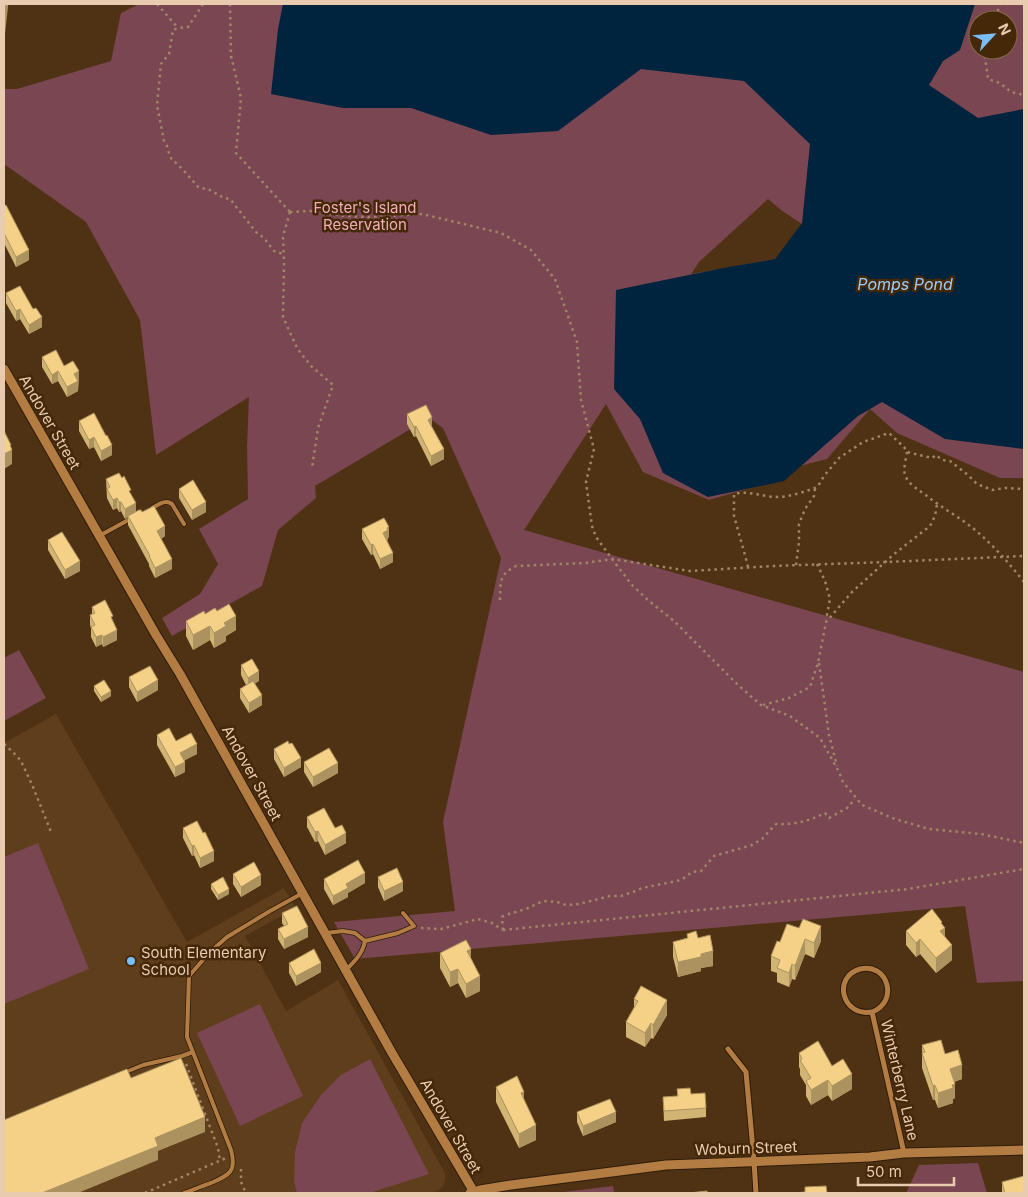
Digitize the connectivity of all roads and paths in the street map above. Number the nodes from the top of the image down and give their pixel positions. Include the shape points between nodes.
1 (157, 4) edge
2 (203, 4) edge
3 (230, 4) edge
4 (178, 28) junction
5 (985, 60) edge
6 (1024, 94) edge
7 (290, 212) junction
8 (284, 254) junction
9 (4, 369) edge
10 (908, 452) junction
11 (312, 468) dead end
12 (815, 488) junction
13 (1024, 489) edge
14 (936, 504) junction
15 (143, 513) edge
16 (134, 517) edge
17 (184, 524) dead end
18 (99, 536) junction
19 (1024, 556) edge
20 (1004, 557) junction
21 (612, 559) junction
22 (886, 562) junction
23 (817, 564) junction
24 (796, 565) junction
25 (748, 567) junction
26 (1024, 582) edge
27 (500, 600) dead end
28 (826, 622) junction
29 (819, 660) junction
30 (761, 705) junction
31 (4, 744) edge
32 (838, 770) junction
33 (856, 799) junction
34 (51, 832) dead end
35 (1024, 843) edge
36 (1024, 869) edge
37 (303, 893) junction
38 (403, 914) dead end
39 (412, 927) junction
40 (503, 930) junction
41 (326, 933) junction
42 (365, 941) junction
43 (346, 970) junction
44 (872, 1012) junction
45 (728, 1049) dead end
46 (193, 1052) junction
47 (182, 1056) junction
48 (124, 1073) edge
49 (1024, 1150) edge
50 (904, 1153) junction
51 (233, 1155) junction
52 (220, 1161) junction
53 (754, 1161) junction
54 (144, 1193) edge
55 (184, 1193) edge
56 (472, 1193) edge
57 (756, 1193) edge

1 - 4 path
2 - 4 path via 188,28
3 - 7 path via 231,56 241,98 236,153
4 - 8 path via 173,30 169,54 161,64 157,105 170,157 199,188 230,199 274,251
5 - 6 path via 988,79 1011,92
7 - 8 path via 283,236
7 - 21 path via 370,217 422,214 501,233 531,250 555,279 577,342 582,400 594,449 586,482 592,526
8 - 11 path via 283,317 297,348 311,366 333,385 318,428
9 - 18 street, Andover Street
10 - 12 path via 889,433 874,437 839,458
10 - 13 path via 932,458 936,455 950,461 977,484 992,490
10 - 14 path via 905,476
12 - 24 path via 799,524
12 - 25 path via 776,497 744,492 734,494 734,516
14 - 20 path via 975,530
14 - 22 path via 930,526
15 - 17 lane via 169,502
16 - 18 lane
18 - 37 street, Andover Street
19 - 20 path
20 - 22 path
20 - 26 path
21 - 25 path via 690,571
21 - 27 path via 516,566 507,570 502,578
21 - 30 path via 632,585
22 - 23 path
22 - 28 path via 852,592
23 - 24 path
23 - 28 path via 830,599
24 - 25 path
28 - 29 path
29 - 30 path via 810,687 789,698
29 - 32 path via 829,735
30 - 32 path via 790,716 820,738
31 - 34 path via 21,762
32 - 33 path via 842,782
33 - 35 path via 876,812 929,829
33 - 40 path via 829,818 825,814 808,821 776,824 752,845 714,856 701,870 677,881 578,904 543,902 502,917
36 - 40 path via 908,889
37 - 41 street, Andover Street
37 - 46 lane via 227,937 189,976 187,1037
38 - 39 lane
39 - 40 path via 441,929 478,919
39 - 42 lane
41 - 42 lane via 355,933
41 - 43 street, Andover Street
42 - 43 lane via 361,954
43 - 56 street, Andover Street
44 - 44 street, Winterberry Lane via 886,1001 888,992 881,975 864,968 851,974 845,982 844,997 853,1009
44 - 50 street, Winterberry Lane
45 - 53 street via 746,1072
46 - 47 lane
46 - 51 lane
47 - 48 lane
47 - 52 path via 218,1148
49 - 50 street, Woburn Street
50 - 53 street, Woburn Street
51 - 52 path
51 - 55 lane via 228,1176
52 - 54 path
53 - 56 street, Woburn Street via 666,1165
53 - 57 street

